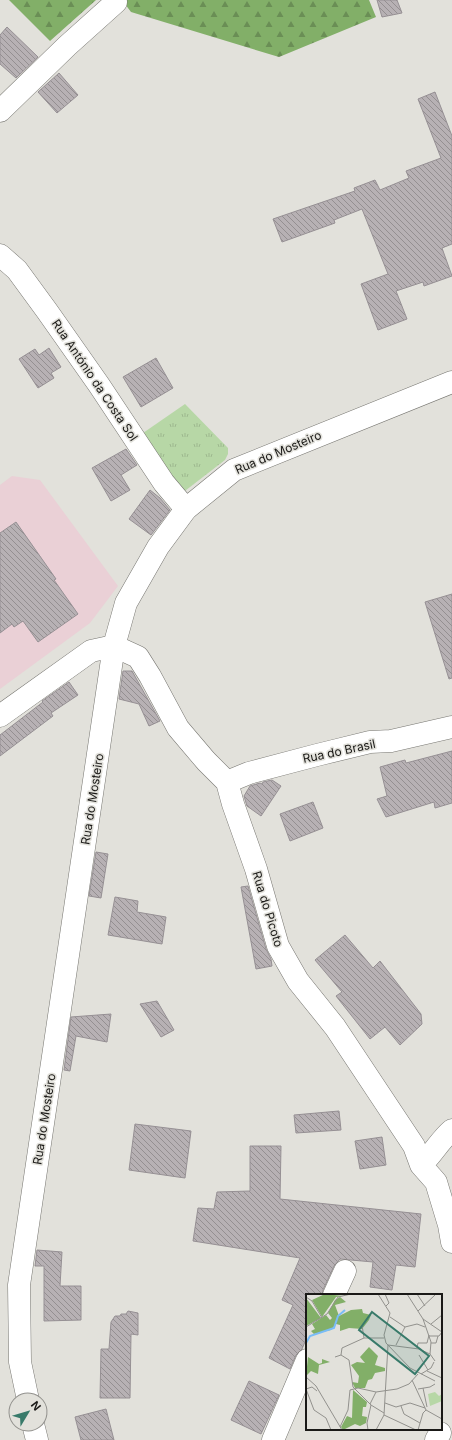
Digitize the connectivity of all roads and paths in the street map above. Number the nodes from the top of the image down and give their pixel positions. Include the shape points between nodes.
1 (116, 2) dead end
2 (0, 111) edge
3 (0, 255) edge
4 (452, 382) edge
5 (186, 509) junction
6 (114, 646) junction
7 (0, 716) edge
8 (452, 727) edge
9 (227, 782) junction
10 (452, 1130) edge
11 (421, 1165) junction
12 (452, 1242) edge
13 (344, 1271) dead end
14 (334, 1294) edge
15 (306, 1362) edge
16 (26, 1392) edge
17 (273, 1440) edge

1 - 2 street
3 - 5 street, Rua António da Costa Sol via 17,270 99,385 164,483
4 - 5 street, Rua do Mosteiro via 234,470
5 - 6 street, Rua do Mosteiro via 158,547 126,604
6 - 7 street via 91,651
6 - 9 street, Rua do Picoto via 138,657 178,728
6 - 16 street, Rua do Mosteiro via 19,1285 20,1362
8 - 9 street, Rua do Brasil via 317,754 249,773
9 - 11 street, Rua do Picoto via 278,946 298,981 335,1027 414,1146
10 - 11 street via 444,1136 431,1156
11 - 12 street, Rua do Picoto via 436,1182
13 - 14 street
15 - 17 street

